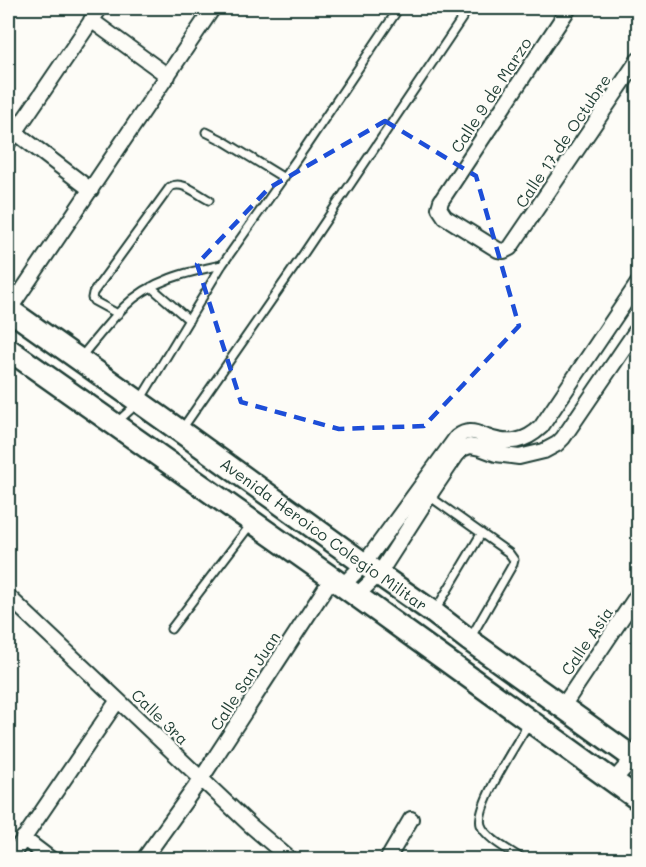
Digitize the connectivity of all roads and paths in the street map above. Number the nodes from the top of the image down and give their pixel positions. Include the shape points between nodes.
1 (100, 8) edge
2 (213, 8) edge
3 (399, 8) edge
4 (469, 8) edge
5 (569, 8) edge
6 (91, 20) junction
7 (639, 60) edge
8 (168, 76) junction
9 (206, 132) dead end
10 (11, 137) edge
11 (284, 178) junction
12 (91, 190) junction
13 (209, 200) dead end
14 (515, 241) joint
15 (222, 265) junction
16 (639, 283) edge
17 (151, 287) junction
18 (8, 310) edge
19 (118, 314) junction
20 (189, 320) junction
21 (639, 328) edge
22 (8, 349) edge
23 (79, 359) junction
24 (139, 402) junction
25 (114, 425) junction
26 (180, 431) junction
27 (523, 440) junction
28 (533, 454) junction
29 (429, 496) junction
30 (252, 522) junction
31 (482, 534) junction
32 (372, 569) junction
33 (343, 587) junction
34 (639, 594) edge
35 (8, 596) edge
36 (434, 613) junction
37 (171, 629) dead end
38 (469, 640) junction
39 (118, 700) junction
40 (563, 706) junction
41 (530, 722) junction
42 (637, 757) edge
43 (201, 779) junction
44 (613, 781) junction
45 (639, 799) edge
46 (411, 819) dead end
47 (23, 838) junction
48 (9, 860) edge
49 (52, 860) edge
50 (142, 860) edge
51 (291, 860) edge
52 (387, 860) edge
53 (524, 860) edge

1 - 6 street
2 - 8 street
3 - 11 lane
4 - 26 lane
5 - 14 street, Calle 9 de Marzo via 439,208 445,217 498,250 510,248
6 - 8 street
6 - 10 street
7 - 14 street, Calle 17 de Octubre
8 - 12 street
9 - 11 lane
10 - 12 street
11 - 15 lane
12 - 18 street
13 - 19 lane via 182,184 170,188 93,293 94,301
15 - 17 lane via 187,272
15 - 20 lane
16 - 27 street via 542,427
17 - 19 lane
17 - 20 lane
18 - 23 main road, Avenida Heroico Colegio Militar
19 - 23 lane
20 - 24 lane
21 - 28 street via 558,444
22 - 25 main road, Avenida Heroico Colegio Militar
23 - 24 main road, Avenida Heroico Colegio Militar
24 - 25 lane
24 - 26 main road, Avenida Heroico Colegio Militar
25 - 30 main road, Avenida Heroico Colegio Militar
26 - 32 main road, Avenida Heroico Colegio Militar
27 - 28 street
27 - 32 street via 493,440 472,432 456,438
28 - 29 street via 519,457 466,447
29 - 31 lane
29 - 32 street
30 - 33 main road, Avenida Heroico Colegio Militar
30 - 37 lane
31 - 36 lane
31 - 38 lane via 514,560
32 - 33 street, Calle San Juan
32 - 36 main road, Avenida Heroico Colegio Militar
33 - 41 main road, Avenida Heroico Colegio Militar
33 - 43 street, Calle San Juan
34 - 40 street, Calle Asia
35 - 39 street, Calle 3ra
36 - 38 main road, Avenida Heroico Colegio Militar
38 - 40 main road, Avenida Heroico Colegio Militar
39 - 43 street, Calle 3ra
39 - 47 street
40 - 42 main road, Avenida Heroico Colegio Militar
41 - 44 main road, Avenida Heroico Colegio Militar
41 - 53 lane via 493,784 481,818 489,837
42 - 44 street
43 - 50 street, Calle San Juan
43 - 51 street, Calle 3ra
44 - 45 main road, Avenida Heroico Colegio Militar
46 - 52 street
47 - 48 street
47 - 49 street

